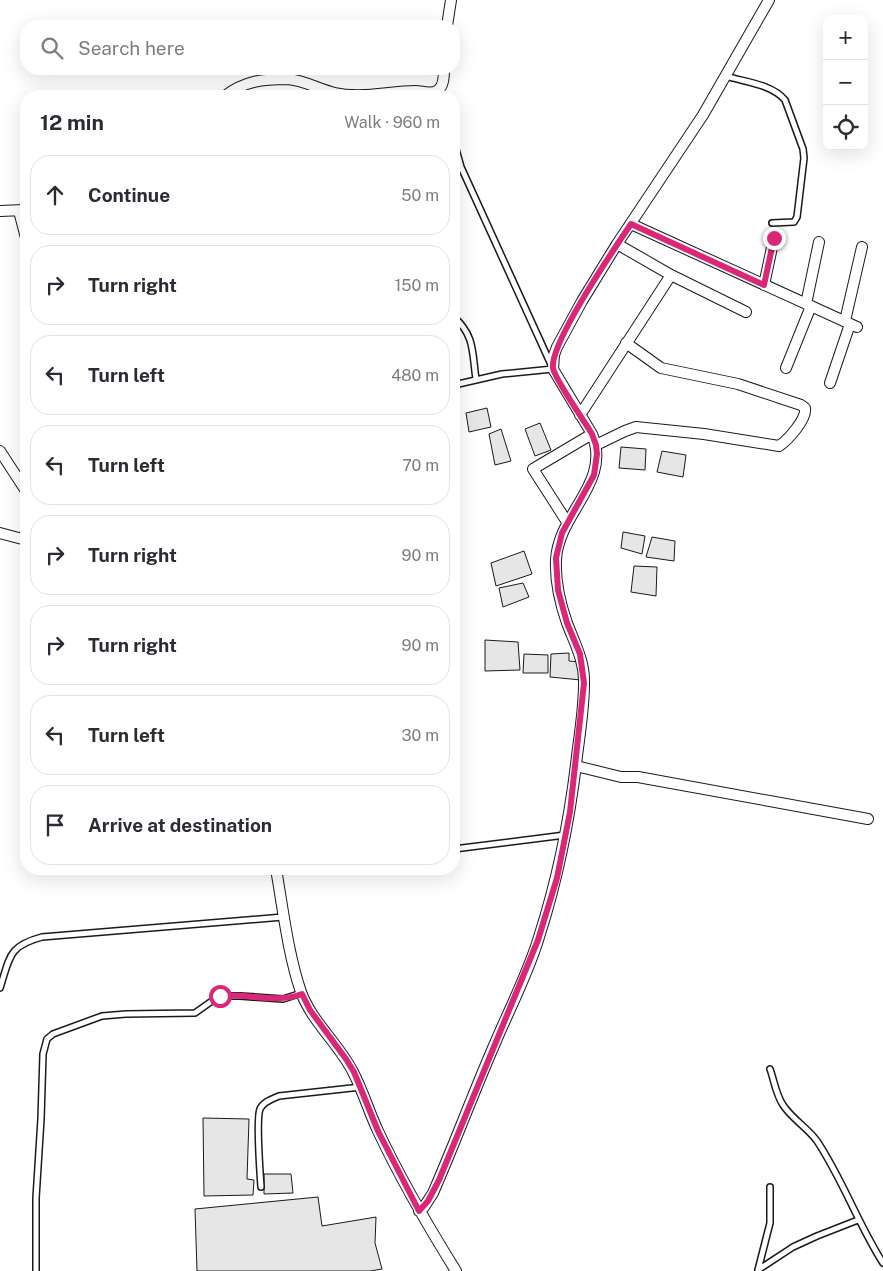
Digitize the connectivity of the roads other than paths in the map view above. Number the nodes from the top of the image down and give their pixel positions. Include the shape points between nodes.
1 (452, 0) edge
2 (769, 0) edge
3 (448, 20) edge
4 (444, 75) edge
5 (726, 76) junction
6 (234, 90) edge
7 (326, 90) edge
8 (440, 90) edge
9 (460, 163) edge
10 (20, 210) edge
11 (0, 211) edge
12 (631, 224) junction
13 (772, 224) dead end
14 (774, 238) dead end
15 (819, 242) dead end
16 (617, 244) junction
17 (862, 247) dead end
18 (671, 275) junction
19 (764, 285) junction
20 (808, 305) junction
21 (746, 312) dead end
22 (460, 322) edge
23 (851, 324) junction
24 (626, 343) junction
25 (786, 368) dead end
26 (553, 369) junction
27 (476, 379) junction
28 (460, 383) edge
29 (830, 383) dead end
30 (580, 415) junction
31 (592, 434) junction
32 (596, 445) junction
33 (0, 451) edge
34 (20, 482) edge
35 (567, 522) junction
36 (0, 534) edge
37 (20, 539) edge
38 (576, 766) junction
39 (868, 819) dead end
40 (565, 835) junction
41 (460, 848) edge
42 (277, 875) edge
43 (284, 917) junction
44 (0, 988) edge
45 (302, 994) junction
46 (770, 1069) dead end
47 (360, 1087) junction
48 (261, 1187) dead end
49 (770, 1187) dead end
50 (419, 1211) junction
51 (858, 1220) junction
52 (883, 1263) edge
53 (758, 1270) edge
54 (36, 1271) edge
55 (456, 1271) edge

1 - 3 street
2 - 5 street
4 - 8 street
5 - 12 street
5 - 13 lane via 780,94 803,149 797,217 788,224
6 - 7 street via 255,80 286,79
9 - 26 lane
10 - 11 street
12 - 16 street
12 - 19 street
14 - 19 street
15 - 20 street
16 - 18 street
16 - 26 street via 557,347
17 - 23 street
18 - 21 street
18 - 24 street
19 - 20 street
20 - 23 street
20 - 25 street
22 - 27 lane via 469,335
23 - 29 street
24 - 30 street
24 - 32 street via 661,368 738,384 801,405 805,408 804,418 779,446 636,427
26 - 27 lane
26 - 30 street
27 - 28 lane
30 - 31 street
31 - 32 street
31 - 35 street via 533,469
32 - 35 street via 594,475
33 - 34 street
35 - 38 street via 558,545 556,574 567,623 583,667
36 - 37 street
38 - 39 street via 621,777 638,777
38 - 40 street
40 - 41 lane
40 - 50 street via 557,878 538,940 439,1180
42 - 43 street
43 - 44 lane via 42,937 26,941 10,956
43 - 45 street
45 - 47 street via 346,1059
45 - 54 lane via 283,999 220,996 195,1013 102,1016 52,1034 47,1039 43,1054 36,1198
46 - 51 lane via 782,1105 817,1140
47 - 48 lane via 279,1096 261,1107
47 - 50 street via 378,1131
49 - 53 lane via 770,1224
50 - 55 street
51 - 52 lane
51 - 53 lane via 793,1247

